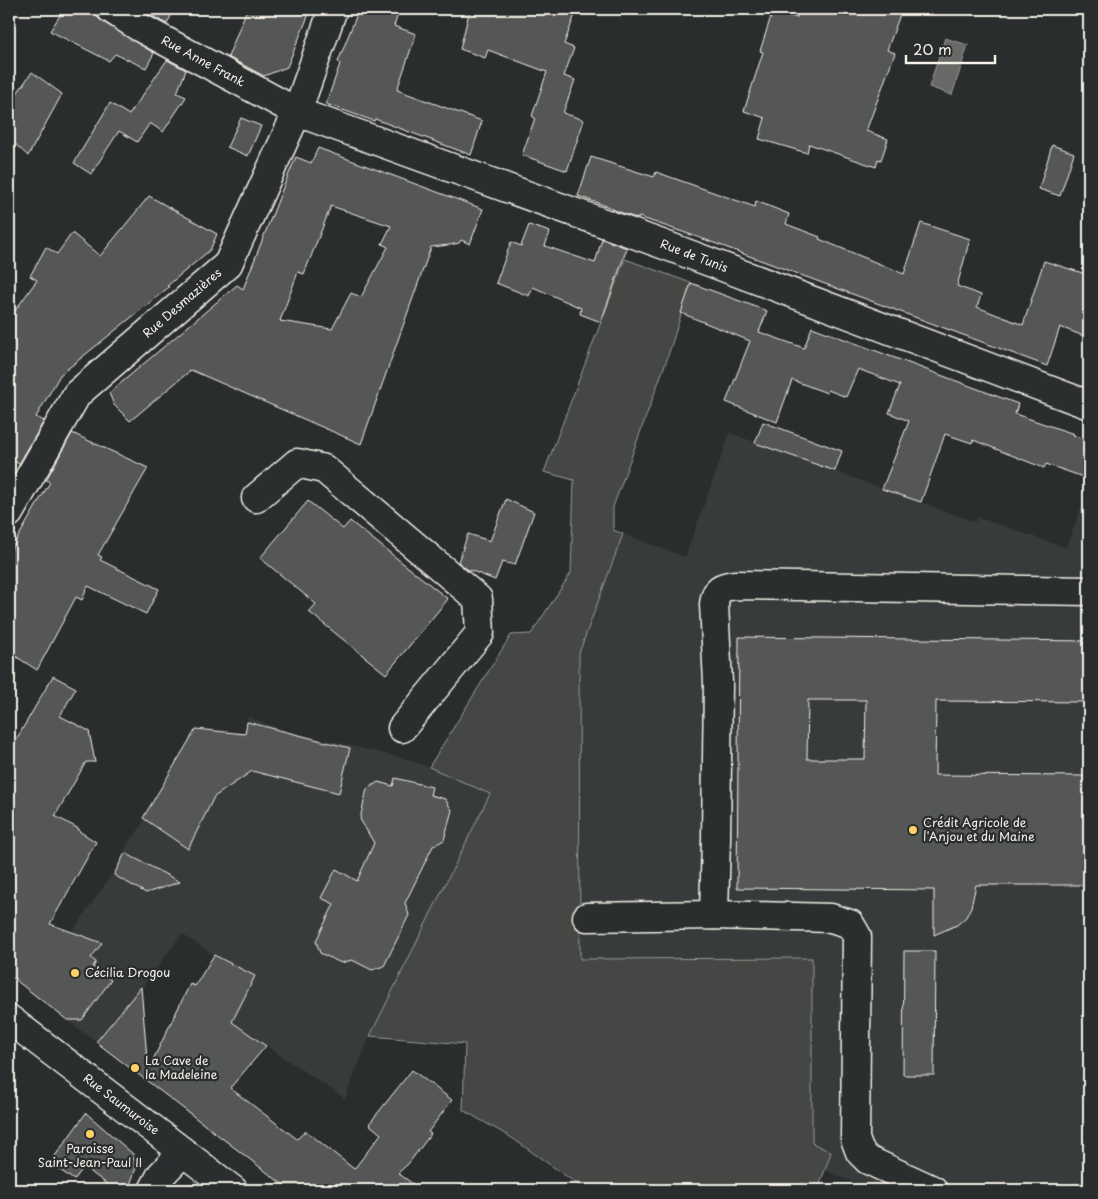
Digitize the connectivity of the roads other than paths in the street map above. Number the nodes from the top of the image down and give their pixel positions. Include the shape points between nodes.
1 (111, 9) edge
2 (333, 9) edge
3 (297, 112) junction
4 (1089, 405) edge
5 (256, 498) dead end
6 (9, 514) edge
7 (1089, 591) edge
8 (402, 728) dead end
9 (714, 915) junction
10 (587, 917) dead end
11 (9, 1019) edge
12 (183, 1152) junction
13 (152, 1190) edge
14 (233, 1190) edge
15 (933, 1190) edge

1 - 3 street, Rue Anne Frank
2 - 3 street, Rue Desmazières
3 - 4 street, Rue de Tunis via 670,247
3 - 6 street, Rue Desmazières via 228,264 77,394
5 - 8 street via 297,463 324,469 478,599 480,633
7 - 9 street via 723,586 715,593 714,604 718,693
9 - 10 street
9 - 15 street via 831,918 850,924 857,936 855,1139 860,1152 868,1160
11 - 12 street, Rue Saumuroise
12 - 13 street via 161,1175
12 - 14 street, Rue Saumuroise

